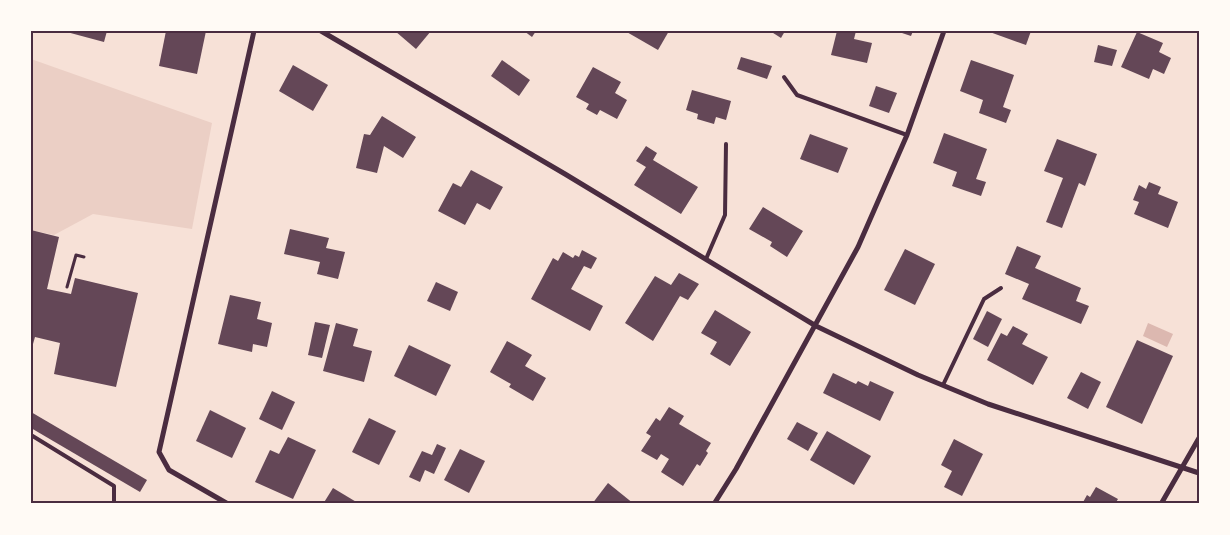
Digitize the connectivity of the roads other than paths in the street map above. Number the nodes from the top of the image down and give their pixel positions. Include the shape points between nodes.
1 (254, 31) edge
2 (322, 31) edge
3 (944, 31) edge
4 (784, 77) dead end
5 (907, 136) junction
6 (726, 144) dead end
7 (706, 259) junction
8 (1000, 288) dead end
9 (816, 326) junction
10 (942, 385) junction
11 (31, 436) edge
12 (1199, 438) edge
13 (1182, 467) junction
14 (1199, 473) edge
15 (114, 504) edge
16 (228, 504) edge
17 (714, 504) edge
18 (1161, 504) edge

1 - 16 street via 159,452 169,470
2 - 7 street
3 - 5 street
4 - 5 lane via 797,95
5 - 9 street via 858,247
6 - 7 lane via 725,215
7 - 9 street
8 - 10 lane via 984,299
9 - 10 street
9 - 17 street
10 - 13 street via 988,404
11 - 15 lane via 114,486
12 - 13 street
13 - 14 street
13 - 18 street

